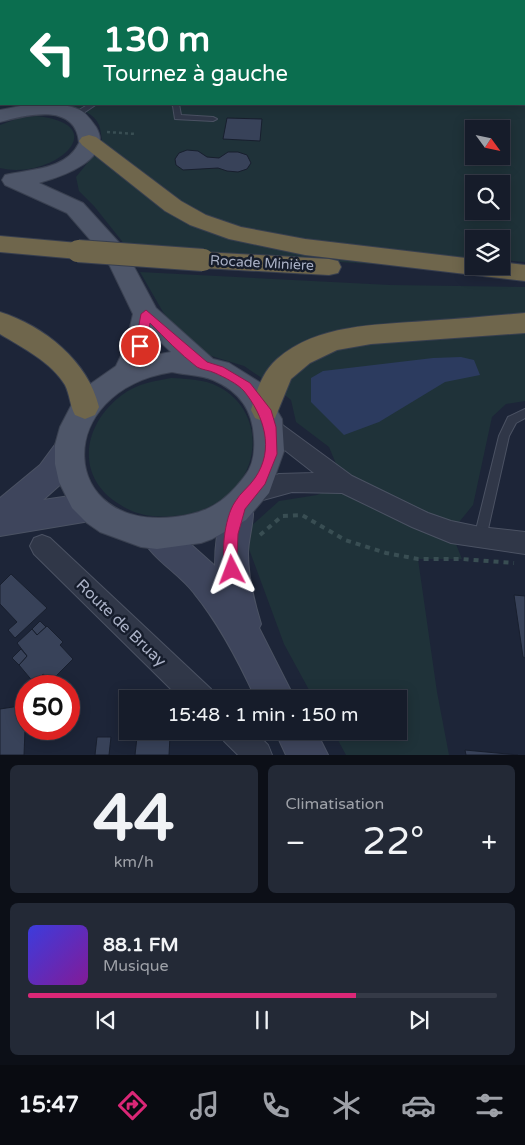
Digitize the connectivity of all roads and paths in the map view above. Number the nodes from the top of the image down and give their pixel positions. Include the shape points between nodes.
1 (92, 105) edge
2 (176, 105) edge
3 (0, 116) edge
4 (74, 116) junction
5 (212, 119) dead end
6 (136, 134) dead end
7 (89, 136) junction
8 (68, 166) junction
9 (8, 180) edge
10 (75, 208) junction
11 (0, 244) edge
12 (525, 274) edge
13 (146, 314) junction
14 (0, 322) edge
15 (525, 323) edge
16 (203, 365) junction
17 (126, 374) junction
18 (85, 407) junction
19 (525, 413) edge
20 (267, 419) junction
21 (68, 451) junction
22 (344, 483) junction
23 (246, 500) junction
24 (90, 507) junction
25 (0, 520) edge
26 (156, 534) junction
27 (480, 538) junction
28 (42, 546) dead end
29 (521, 553) edge
30 (230, 556) junction
31 (246, 638) junction
32 (191, 690) edge
33 (272, 690) edge
34 (243, 740) edge
35 (299, 740) edge
36 (258, 755) edge
37 (308, 755) edge

1 - 4 lane
2 - 5 lane via 178,117
3 - 4 main road via 40,108
4 - 7 main road via 85,124
6 - 7 path via 116,131
7 - 8 main road via 78,158
7 - 12 highway via 173,206 198,220 237,234 305,247
8 - 9 main road via 43,176
8 - 10 main road via 67,183
9 - 10 main road
10 - 13 main road via 116,254
11 - 12 highway, Rocade Minière, bridge via 377,270
13 - 16 main road
13 - 17 main road via 140,346
14 - 18 highway via 40,345 74,374 81,387
15 - 20 highway via 356,336 322,345 304,353 286,367 272,384
16 - 17 main road via 172,362
16 - 20 main road via 240,381 256,397
17 - 18 main road via 110,383
18 - 21 main road via 74,428
19 - 27 lane via 512,420 504,436
20 - 22 street
20 - 23 main road via 272,440 267,467
21 - 24 main road via 73,481
21 - 25 main road via 51,474
22 - 23 street via 279,484
22 - 27 street via 420,520 451,532
23 - 26 main road via 210,524 183,532
23 - 30 main road via 232,534
24 - 25 main road
24 - 26 main road via 108,521 131,530
26 - 31 main road via 206,581
27 - 29 street
28 - 32 street, Route de Bruay
29 - 30 path via 462,559 418,559 346,540 302,515 282,516 262,532 250,549
30 - 31 main road
31 - 33 main road
34 - 36 street
35 - 37 main road

